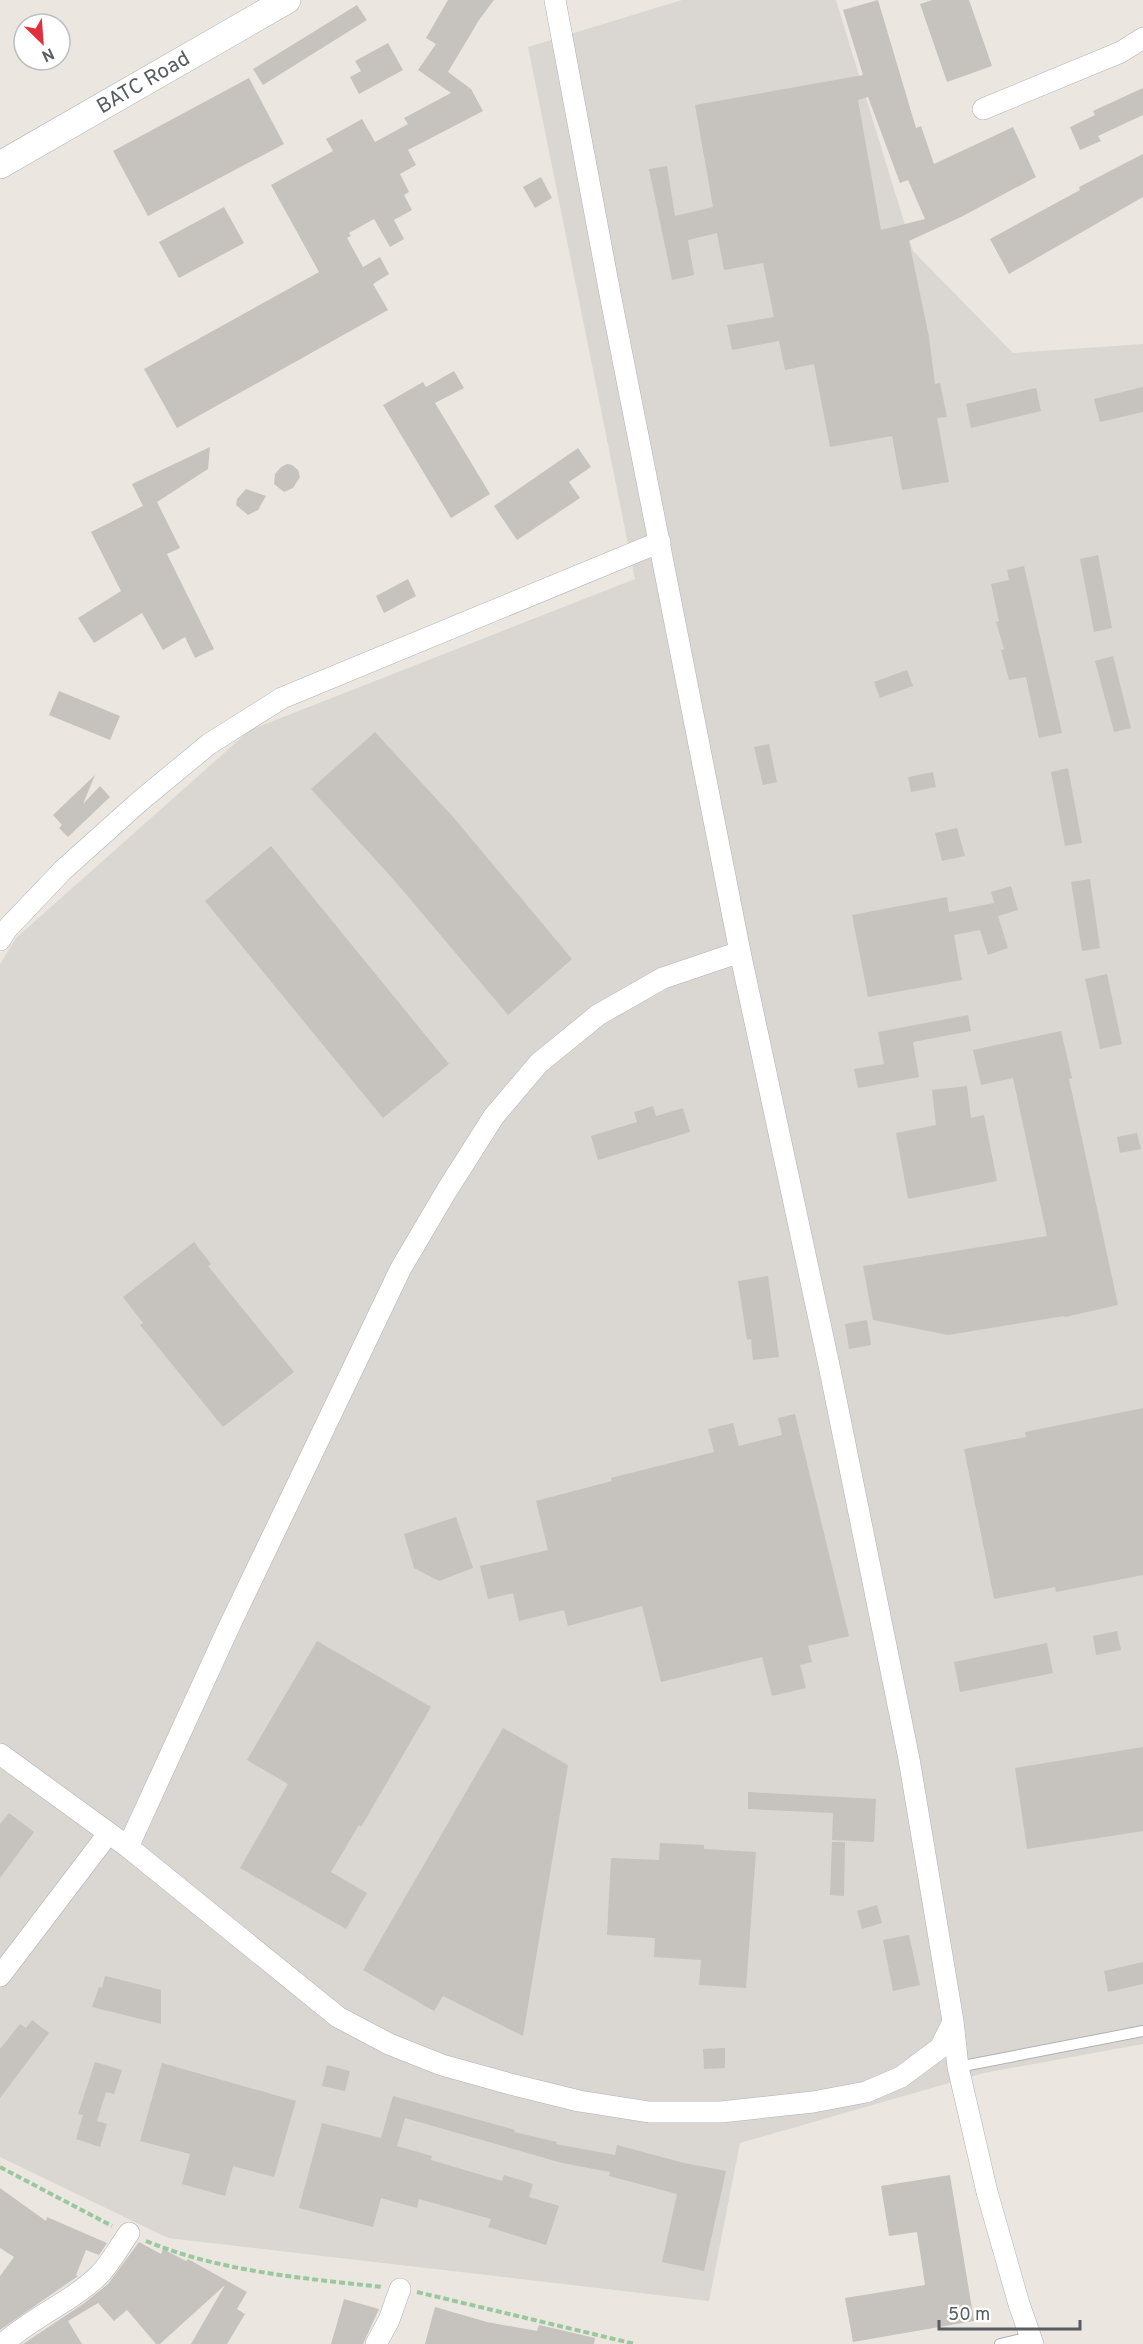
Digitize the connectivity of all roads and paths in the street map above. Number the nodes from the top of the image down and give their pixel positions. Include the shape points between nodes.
1 (287, 0) edge
2 (555, 0) edge
3 (1143, 38) edge
4 (983, 109) dead end
5 (0, 165) edge
6 (660, 543) junction
7 (0, 940) edge
8 (740, 952) junction
9 (0, 1754) edge
10 (108, 1834) junction
11 (128, 1847) junction
12 (0, 1976) edge
13 (953, 2021) junction
14 (1143, 2031) edge
15 (958, 2067) junction
16 (0, 2167) edge
17 (129, 2233) junction
18 (400, 2289) junction
19 (1031, 2341) edge
20 (3, 2344) edge
21 (376, 2344) edge
22 (635, 2344) edge
23 (1000, 2344) edge

1 - 5 street, BATC Road
2 - 6 street
3 - 4 street via 1121,52
6 - 7 street via 282,698 209,744 140,801 63,870
6 - 8 street
8 - 11 street via 663,978 598,1015 539,1063 494,1116 400,1269
8 - 13 street via 907,1748
9 - 10 street
10 - 11 street
10 - 12 street
11 - 13 street via 338,2017 389,2044 442,2065 579,2101 649,2112 721,2112 866,2092 901,2077 940,2048
13 - 15 street
14 - 15 lane
15 - 19 street via 987,2192
16 - 17 path
17 - 18 path via 212,2262 268,2274
17 - 20 street via 101,2274
18 - 21 street
18 - 22 path
19 - 23 lane

